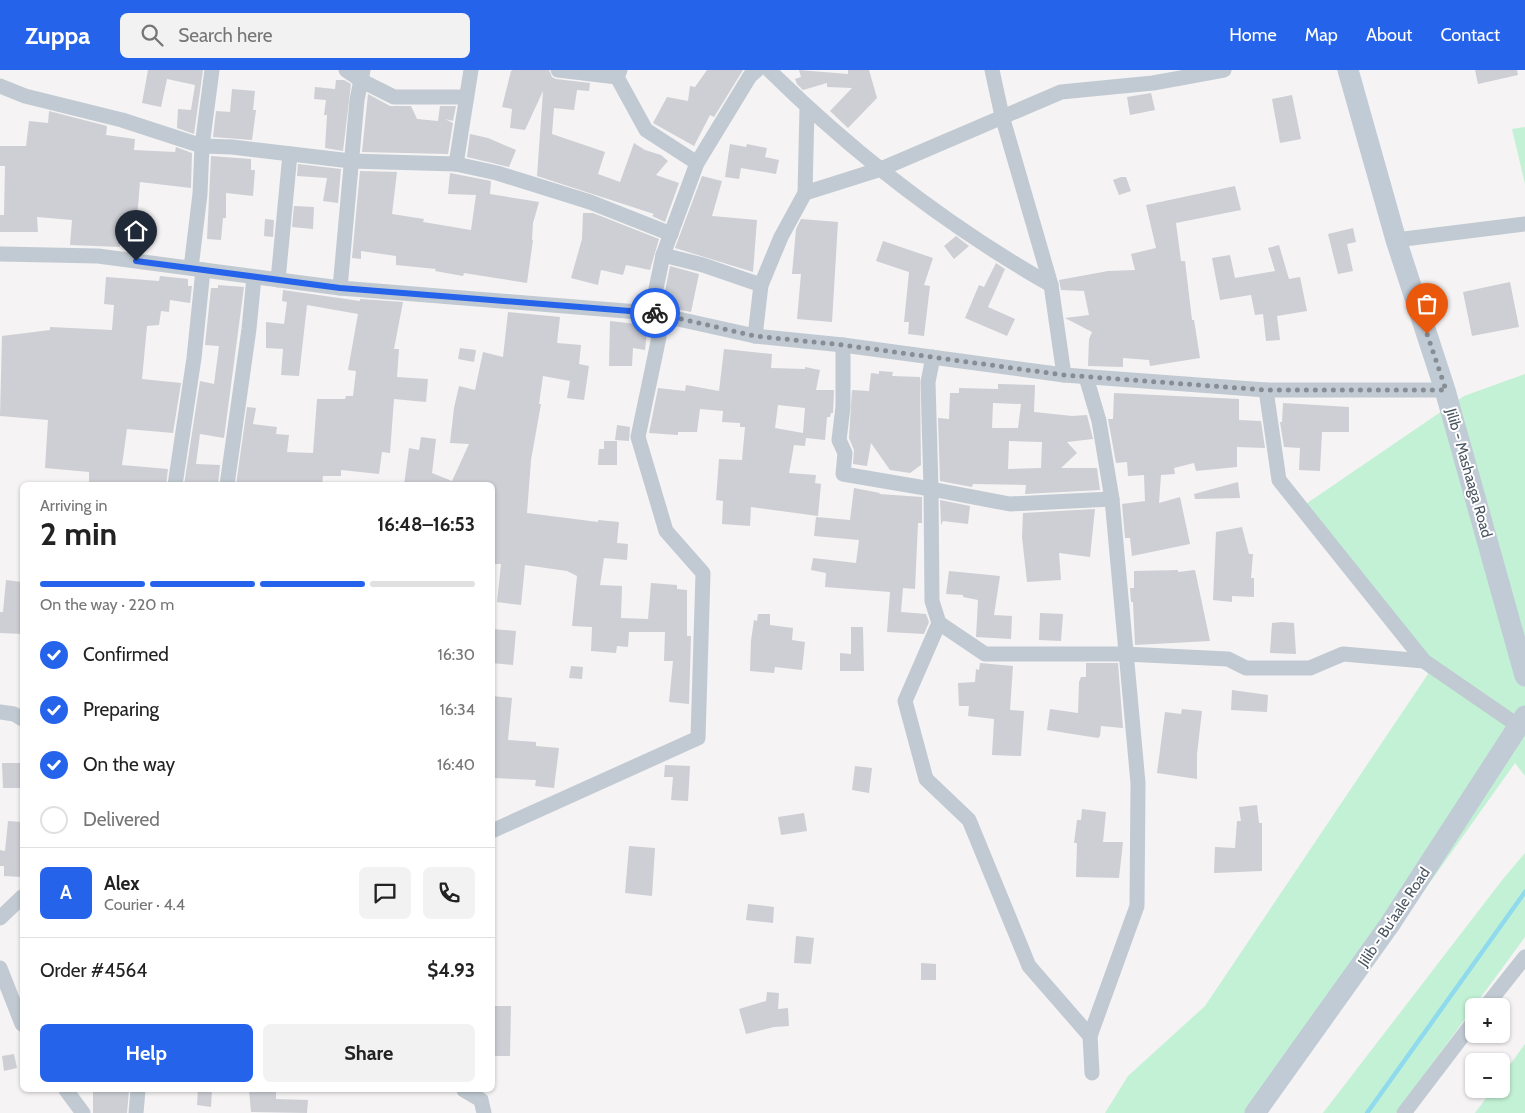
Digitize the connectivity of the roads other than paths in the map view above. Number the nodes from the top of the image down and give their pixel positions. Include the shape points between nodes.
1 (212, 70) edge
2 (346, 70) edge
3 (471, 70) edge
4 (558, 70) edge
5 (758, 70) edge
6 (769, 70) edge
7 (992, 70) edge
8 (1224, 70) edge
9 (1348, 70) edge
10 (619, 74) edge
11 (362, 75) edge
12 (0, 86) edge
13 (466, 98) junction
14 (807, 108) junction
15 (1002, 116) junction
16 (202, 146) junction
17 (290, 154) junction
18 (351, 161) junction
19 (697, 163) junction
20 (456, 164) junction
21 (881, 169) junction
22 (804, 192) junction
23 (1525, 224) edge
24 (672, 234) junction
25 (1396, 240) junction
26 (0, 254) edge
27 (663, 255) junction
28 (197, 269) junction
29 (254, 277) junction
30 (278, 280) junction
31 (761, 285) junction
32 (1051, 286) junction
33 (340, 288) junction
34 (650, 312) junction
35 (755, 336) junction
36 (843, 345) junction
37 (933, 357) junction
38 (1064, 375) junction
39 (1086, 377) junction
40 (1266, 390) junction
41 (1446, 390) junction
42 (174, 482) edge
43 (227, 482) edge
44 (931, 489) junction
45 (1112, 499) junction
46 (940, 623) junction
47 (1125, 654) junction
48 (1424, 662) junction
49 (1525, 676) edge
50 (0, 712) edge
51 (20, 718) edge
52 (1522, 721) edge
53 (495, 830) edge
54 (20, 899) edge
55 (0, 918) edge
56 (1525, 958) edge
57 (0, 968) edge
58 (1492, 998) edge
59 (20, 1013) edge
60 (1465, 1033) edge
61 (1090, 1036) junction
62 (1092, 1073) dead end
63 (67, 1092) edge
64 (138, 1092) edge
65 (467, 1092) edge
66 (83, 1113) edge
67 (136, 1113) edge
68 (484, 1113) edge
69 (1255, 1113) edge
70 (1404, 1113) edge

1 - 16 street
2 - 11 street
3 - 13 street
4 - 10 street
5 - 19 street via 750,76
6 - 14 street
7 - 15 street
8 - 15 street via 1061,92
9 - 25 main road, Jilib - Mashaaga Road
10 - 19 street via 646,130
11 - 13 street via 394,97
11 - 18 street
12 - 16 street
13 - 20 street
14 - 21 street
14 - 22 street
15 - 21 street
15 - 32 street
16 - 17 street
16 - 28 street
17 - 18 street
17 - 30 street
18 - 20 street
18 - 33 street
19 - 24 street
20 - 24 street via 497,173 590,202
21 - 22 street
21 - 32 street via 991,251
22 - 31 street
23 - 25 street
24 - 27 street
25 - 41 main road, Jilib - Mashaaga Road
26 - 28 street via 98,256
27 - 31 street
27 - 34 street
28 - 29 street
28 - 42 street via 194,358
29 - 30 street
29 - 43 street
30 - 33 street
31 - 35 street
32 - 38 street
33 - 34 street
34 - 35 street
34 - 53 street via 659,337 638,437 666,531 703,573 698,738
35 - 36 street
36 - 37 street
36 - 44 street via 843,407 839,440 845,453 843,474
37 - 38 street
37 - 44 street via 928,382
38 - 39 street
39 - 40 street
39 - 45 street via 1099,420
40 - 41 street
40 - 48 street via 1279,480
41 - 49 main road, Jilib - Mashaaga Road
44 - 45 street via 1010,504
44 - 46 street via 932,601
45 - 47 street
46 - 47 street via 984,654
46 - 61 street via 905,701 926,779 969,820 1029,966
47 - 48 street via 1228,659 1246,668 1310,668 1343,654
47 - 61 street via 1138,783 1137,906
48 - 52 street
50 - 51 street
52 - 69 main road, Jilib - Bu'aale Road via 1390,924
54 - 55 street
56 - 58 street
57 - 59 street
60 - 70 street
61 - 62 street
63 - 66 street
64 - 67 street
65 - 68 street via 481,1100

